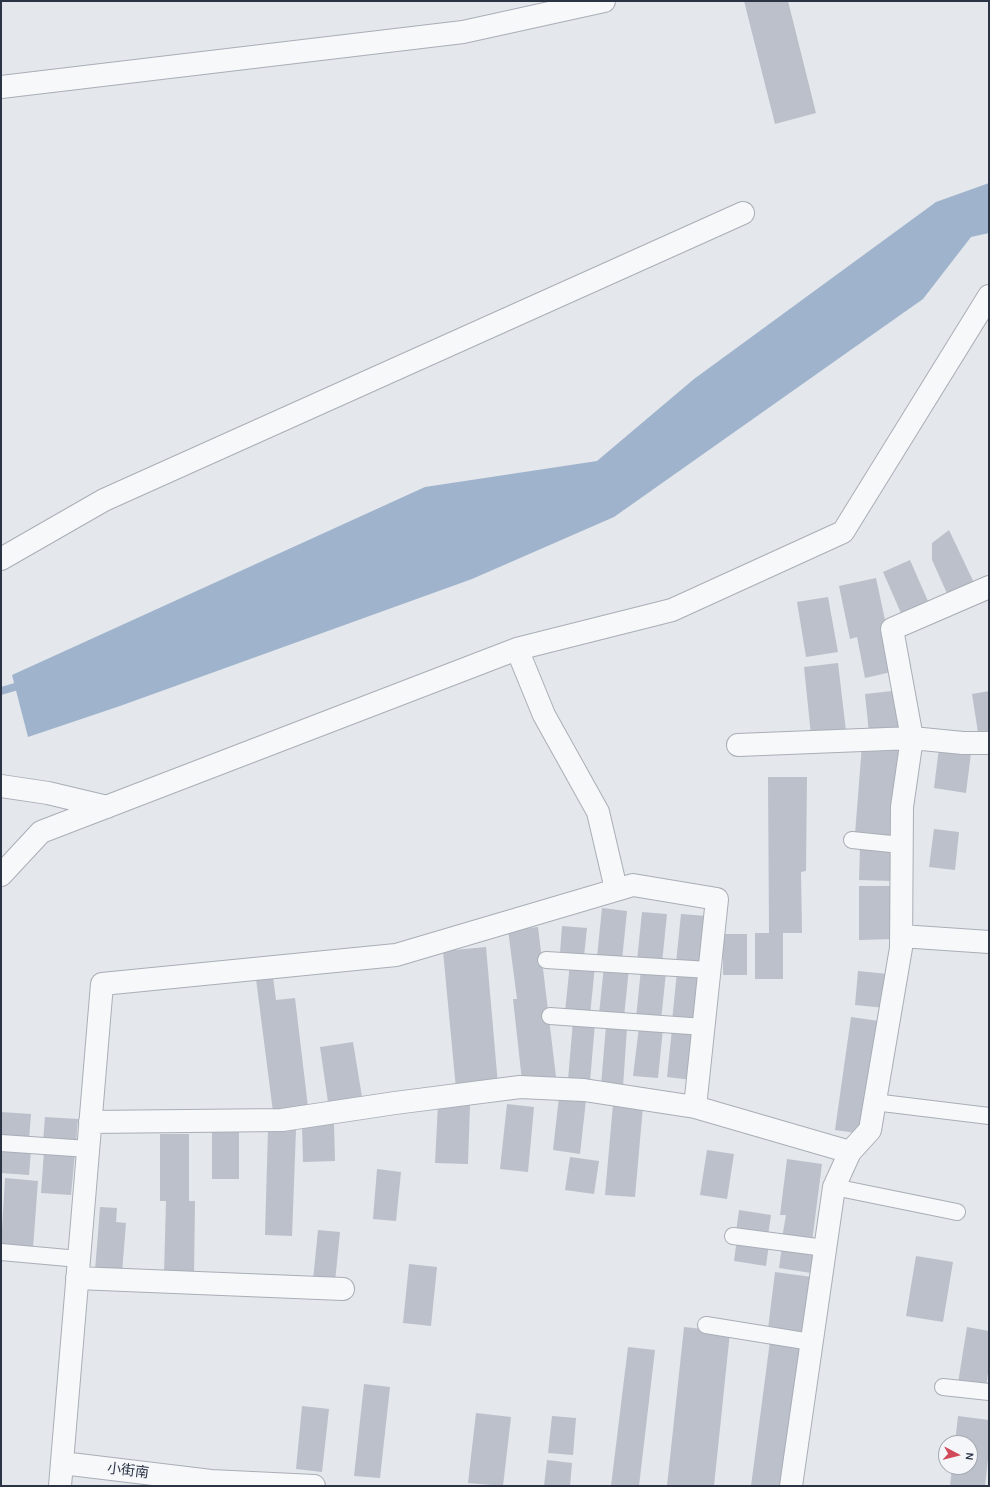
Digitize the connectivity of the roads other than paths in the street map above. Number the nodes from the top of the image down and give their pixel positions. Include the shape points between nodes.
1 (604, 1) edge
2 (1, 87) edge
3 (743, 212) dead end
4 (989, 296) edge
5 (1, 559) edge
6 (989, 587) edge
7 (517, 649) junction
8 (912, 738) junction
9 (989, 743) edge
10 (738, 745) dead end
11 (1, 786) edge
12 (107, 807) junction
13 (852, 840) dead end
14 (902, 845) junction
15 (1, 875) edge
16 (616, 889) junction
17 (901, 936) junction
18 (989, 942) edge
19 (546, 960) dead end
20 (710, 970) junction
21 (550, 1016) dead end
22 (704, 1027) junction
23 (874, 1102) junction
24 (695, 1107) junction
25 (989, 1116) edge
26 (90, 1122) junction
27 (1, 1143) edge
28 (88, 1149) junction
29 (850, 1152) junction
30 (834, 1187) junction
31 (957, 1212) dead end
32 (733, 1236) dead end
33 (825, 1248) junction
34 (1, 1252) edge
35 (78, 1269) junction
36 (343, 1289) dead end
37 (706, 1325) dead end
38 (811, 1342) junction
39 (943, 1387) dead end
40 (989, 1392) edge
41 (62, 1463) junction
42 (211, 1483) edge
43 (60, 1486) edge
44 (314, 1486) edge
45 (791, 1486) edge

1 - 2 street via 463,32
3 - 5 street via 104,500
4 - 7 street via 843,532 672,610
6 - 8 street via 892,629
7 - 12 street
7 - 16 street via 544,716 598,812
8 - 9 street via 963,744
8 - 10 street
8 - 14 street via 902,807
11 - 12 street
12 - 15 street via 40,832
13 - 14 lane
14 - 17 street
16 - 20 street via 633,884 717,899
16 - 26 street via 396,955 102,984
17 - 18 street
17 - 23 street
19 - 20 lane
20 - 22 street
21 - 22 lane
22 - 24 street
23 - 25 lane
23 - 29 street via 870,1130
24 - 26 street via 584,1090 520,1087 282,1120
24 - 29 street
26 - 28 street
27 - 28 lane
28 - 35 street
29 - 30 street
30 - 31 lane
30 - 33 street
32 - 33 lane
33 - 38 street
34 - 35 lane
35 - 36 street
35 - 41 street
37 - 38 lane
38 - 45 street
39 - 40 lane
41 - 42 street, 小街南
41 - 43 street
42 - 44 street, 小街南

